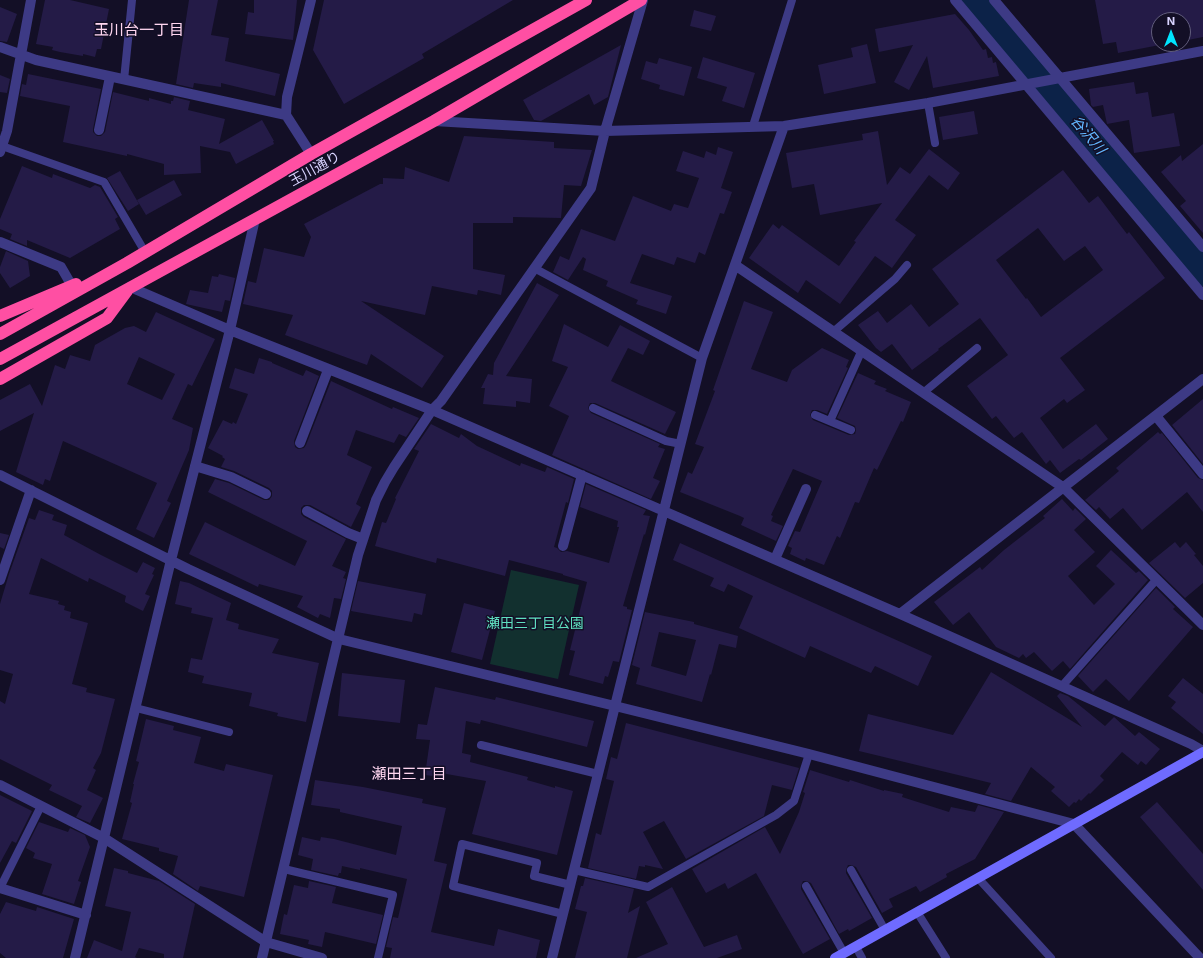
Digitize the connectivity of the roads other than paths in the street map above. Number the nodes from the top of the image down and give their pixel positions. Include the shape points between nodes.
1 (31, 0) edge
2 (132, 0) edge
3 (311, 0) edge
4 (586, 0) edge
5 (642, 0) edge
6 (792, 0) edge
7 (955, 0) edge
8 (994, 0) edge
9 (0, 47) edge
10 (1203, 51) edge
11 (20, 55) junction
12 (110, 77) junction
13 (1060, 78) junction
14 (124, 80) junction
15 (1026, 84) junction
16 (928, 103) junction
17 (286, 116) junction
18 (434, 121) junction
19 (753, 126) junction
20 (784, 126) junction
21 (99, 130) dead end
22 (606, 131) junction
23 (935, 143) dead end
24 (1, 149) edge
25 (311, 154) junction
26 (255, 220) junction
27 (0, 242) edge
28 (1203, 247) edge
29 (145, 252) junction
30 (127, 263) junction
31 (735, 265) junction
32 (907, 265) dead end
33 (534, 268) junction
34 (72, 286) junction
35 (130, 287) junction
36 (1203, 295) edge
37 (0, 316) edge
38 (230, 330) junction
39 (832, 332) junction
40 (0, 334) edge
41 (977, 348) dead end
42 (862, 352) junction
43 (702, 358) junction
44 (0, 359) edge
45 (328, 370) junction
46 (0, 379) edge
47 (1203, 379) edge
48 (923, 393) junction
49 (592, 408) dead end
50 (432, 410) junction
51 (815, 415) dead end
52 (1156, 416) junction
53 (830, 421) junction
54 (851, 430) dead end
55 (300, 443) dead end
56 (681, 444) junction
57 (195, 466) junction
58 (1203, 474) edge
59 (0, 475) edge
60 (582, 476) junction
61 (1064, 488) junction
62 (806, 489) dead end
63 (30, 490) junction
64 (266, 494) dead end
65 (307, 511) dead end
66 (664, 511) junction
67 (363, 539) junction
68 (562, 546) dead end
69 (775, 559) junction
70 (171, 560) junction
71 (1157, 579) junction
72 (0, 580) edge
73 (900, 614) junction
74 (1203, 625) edge
75 (339, 639) junction
76 (1062, 686) junction
77 (615, 706) junction
78 (136, 708) junction
79 (229, 732) dead end
80 (481, 745) dead end
81 (1203, 751) edge
82 (809, 754) junction
83 (598, 774) junction
84 (0, 785) edge
85 (41, 806) junction
86 (1074, 824) junction
87 (104, 838) junction
88 (284, 869) junction
89 (574, 870) junction
90 (851, 870) dead end
91 (978, 878) junction
92 (570, 885) junction
93 (806, 886) dead end
94 (0, 888) edge
95 (917, 912) junction
96 (563, 914) junction
97 (86, 915) junction
98 (886, 930) junction
99 (266, 942) junction
100 (856, 947) junction
101 (840, 956) edge
102 (75, 958) edge
103 (262, 958) edge
104 (322, 958) edge
105 (378, 958) edge
106 (552, 958) edge
107 (862, 958) edge
108 (946, 958) edge
109 (1051, 958) edge
110 (1200, 958) edge

1 - 11 street
2 - 14 lane
3 - 17 street via 287,97
4 - 25 highway, 玉川通り
5 - 18 highway, 玉川通り
5 - 22 street
6 - 19 lane
7 - 15 street
8 - 13 street
9 - 11 street
10 - 13 street
11 - 12 street
11 - 24 street via 7,131
12 - 14 street
12 - 21 street
13 - 15 street
13 - 28 street
14 - 17 street
15 - 16 street
15 - 36 street
16 - 20 street
16 - 23 lane
17 - 25 street
18 - 22 street
18 - 26 highway, 玉川通り
19 - 20 street
19 - 22 street
20 - 31 street
22 - 33 street via 591,188
24 - 29 lane via 104,182
25 - 29 highway, 玉川通り
26 - 35 highway, 玉川通り
26 - 38 street
27 - 34 street via 61,268
29 - 30 highway, 玉川通り
30 - 34 highway
30 - 40 highway, 玉川通り
31 - 39 street
31 - 43 street
32 - 39 lane via 895,279
33 - 43 lane
33 - 50 street via 441,401
34 - 37 highway
35 - 38 street
35 - 44 highway, 玉川通り
35 - 46 highway via 107,318
38 - 45 street
38 - 57 street
39 - 42 street
41 - 48 lane
42 - 48 street
42 - 53 lane
43 - 56 street
45 - 50 street
45 - 55 street
47 - 52 street
48 - 61 street
49 - 56 lane via 666,441
50 - 60 street
50 - 67 street via 385,482
51 - 53 lane
52 - 58 street
52 - 61 street
53 - 54 lane
56 - 66 street
57 - 64 street via 231,477
57 - 70 street
59 - 63 street
60 - 66 street
60 - 68 street
61 - 71 street
61 - 73 street
62 - 69 street
63 - 70 street
63 - 72 street
65 - 67 street
66 - 69 street
66 - 77 street
67 - 75 street
69 - 73 street
70 - 75 street
70 - 78 street
71 - 74 street
71 - 76 lane
73 - 76 street
75 - 77 street
75 - 88 street
76 - 81 street
77 - 82 street
77 - 83 street
78 - 79 lane
78 - 87 street
80 - 83 lane
81 - 86 street
82 - 86 street
82 - 89 lane via 794,801 776,815 648,887
83 - 89 street
84 - 85 street
85 - 87 street
85 - 94 lane
86 - 91 street
86 - 110 street
87 - 97 street
87 - 99 street
88 - 99 street
88 - 105 lane via 393,895
89 - 92 street
90 - 98 lane
91 - 95 street
91 - 109 lane
92 - 96 street
92 - 96 lane via 534,876 537,863 462,844 453,886
93 - 101 lane
94 - 97 street
95 - 98 street
95 - 108 lane
96 - 106 street
97 - 102 street
98 - 100 street
99 - 103 street
99 - 104 street
100 - 101 street
100 - 107 lane

